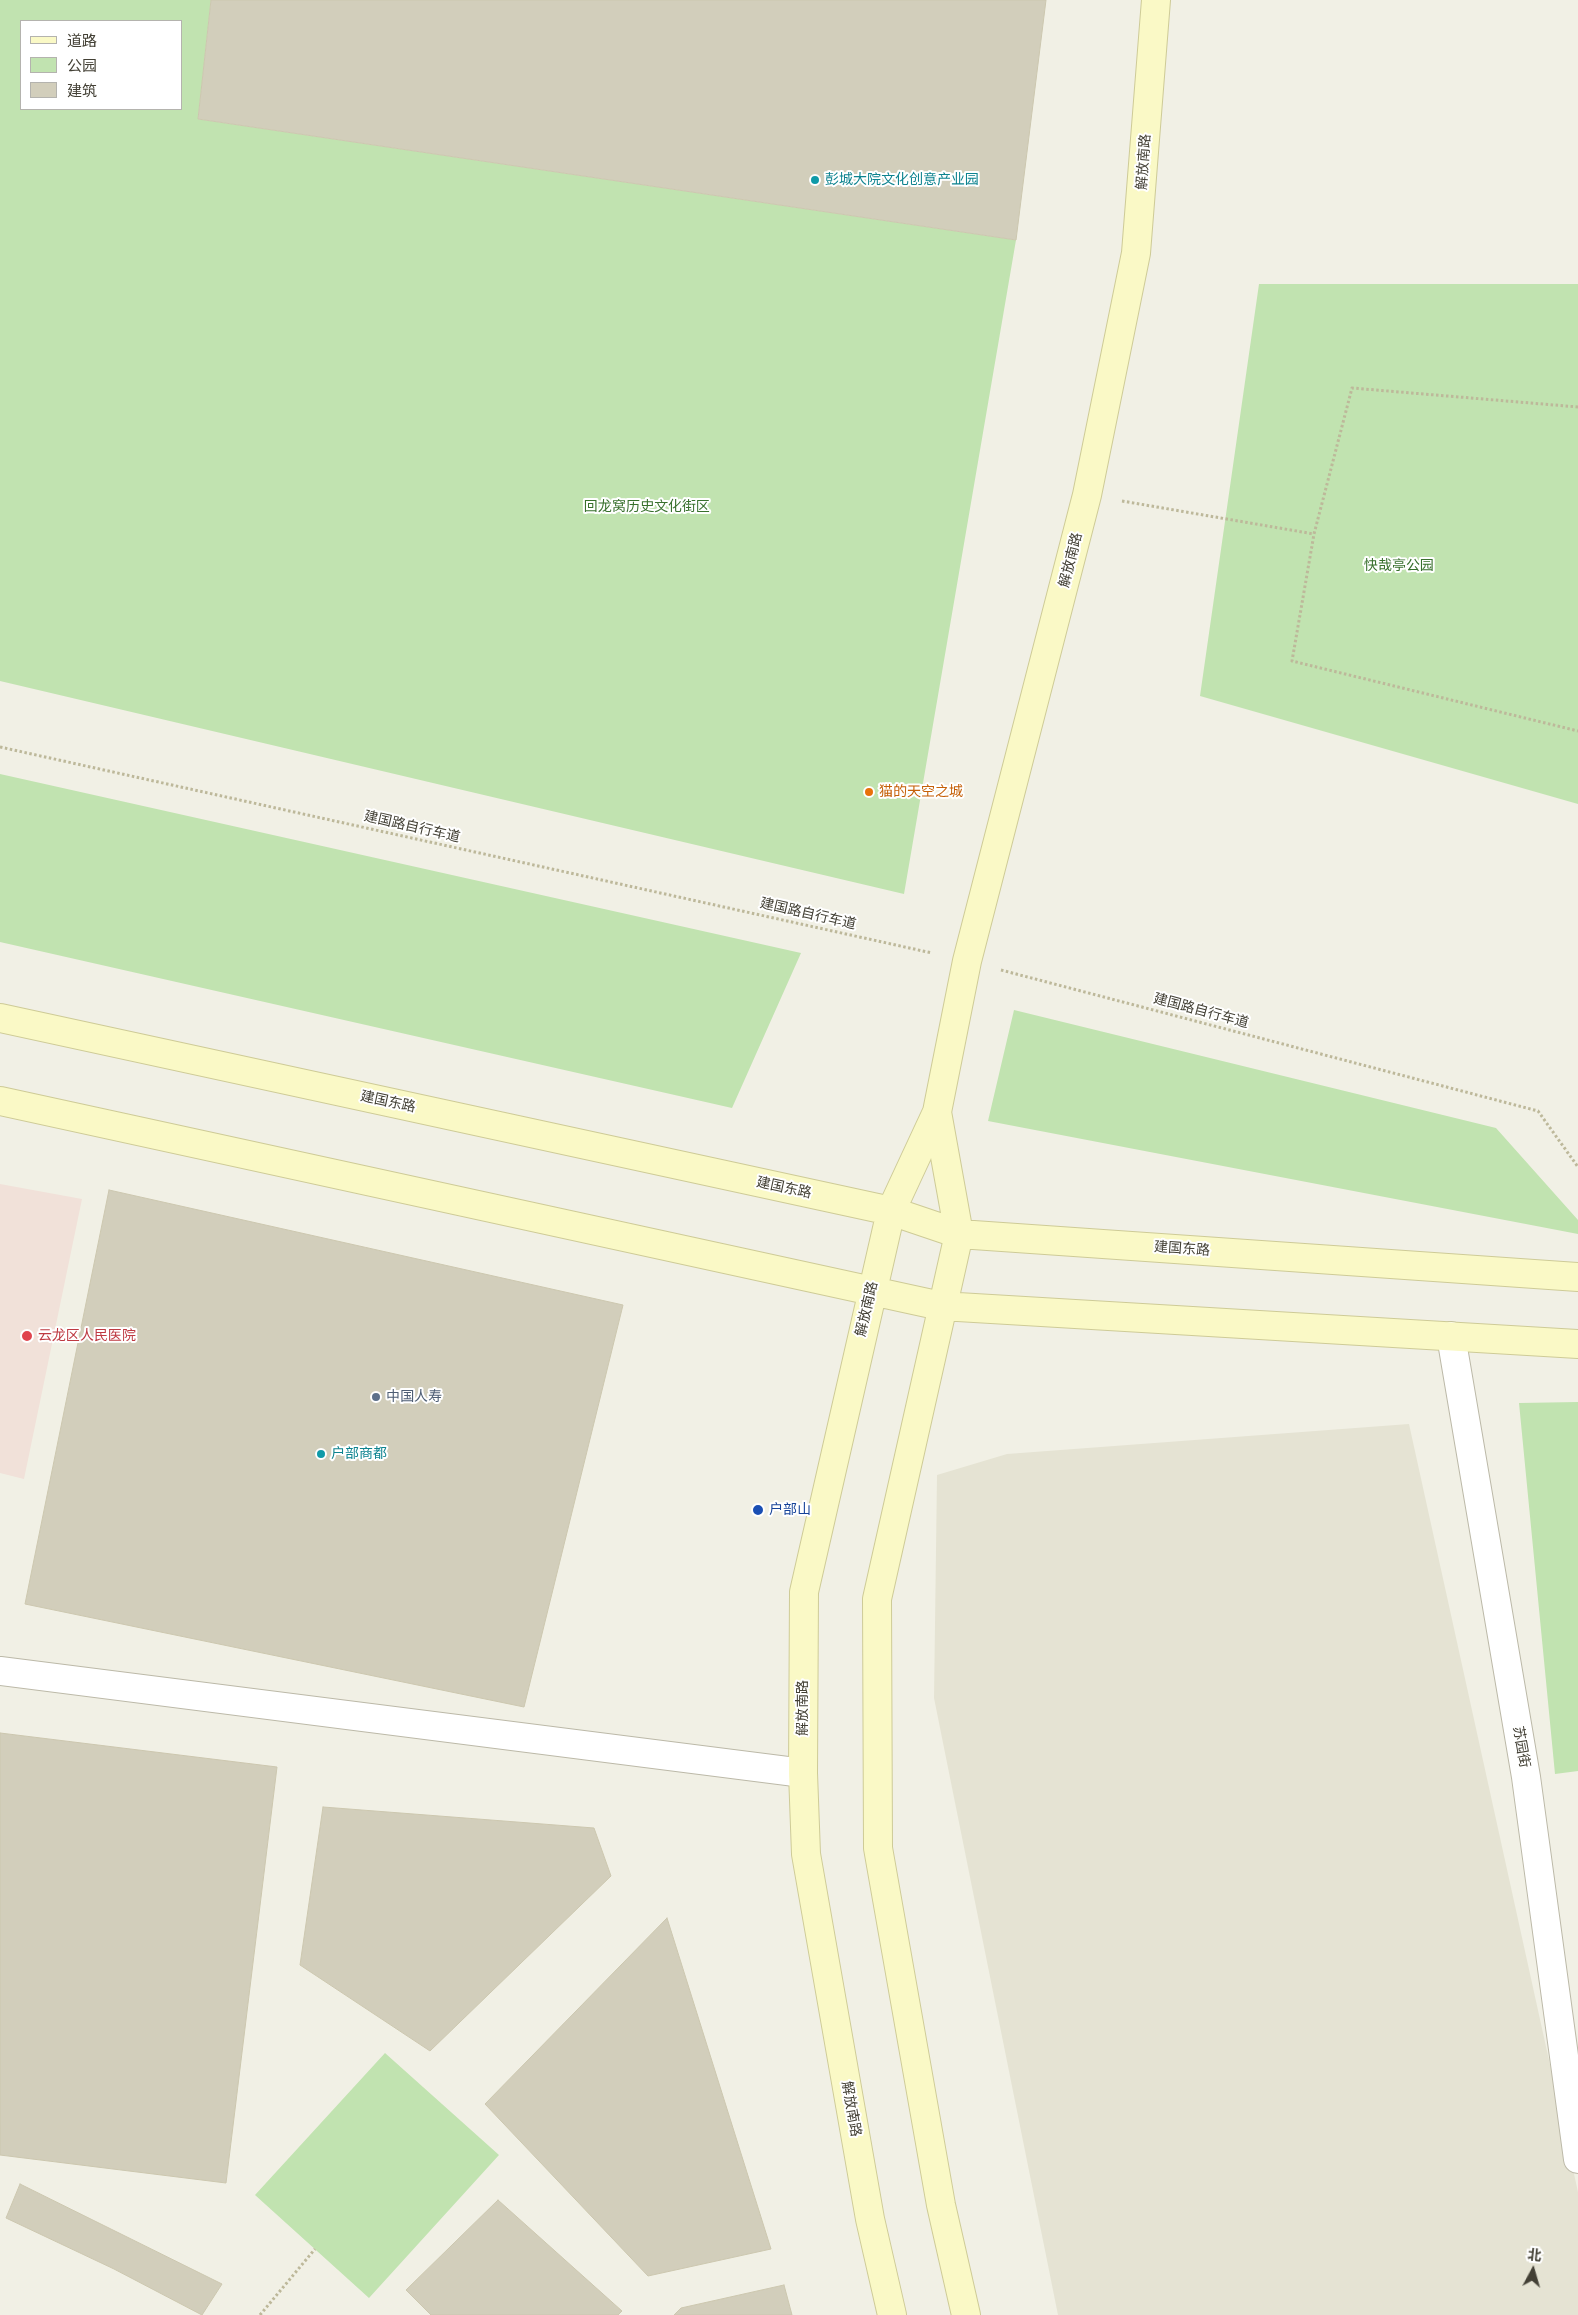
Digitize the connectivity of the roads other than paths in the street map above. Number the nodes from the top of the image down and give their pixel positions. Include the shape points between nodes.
1 (1156, 0) edge
2 (0, 1018) edge
3 (0, 1101) edge
4 (938, 1112) junction
5 (890, 1211) junction
6 (959, 1234) junction
7 (1578, 1277) edge
8 (871, 1291) junction
9 (941, 1306) junction
10 (1451, 1336) junction
11 (1578, 1344) edge
12 (0, 1671) edge
13 (803, 1772) junction
14 (1578, 2159) edge
15 (892, 2315) edge
16 (966, 2315) edge

1 - 4 main road, 解放南路 via 1136,253 1087,495 967,961
2 - 5 main road, 建国东路
3 - 8 main road
4 - 5 main road, 解放南路
4 - 6 main road, 解放南路
5 - 6 main road, 建国东路
5 - 8 main road, 解放南路
6 - 7 main road, 建国东路
6 - 9 main road, 解放南路
8 - 9 main road
8 - 13 main road, 解放南路 via 804,1592
9 - 10 main road
9 - 16 main road, 解放南路 via 877,1599 878,1848 941,2205
10 - 11 main road
10 - 14 street, 苏园街 via 1526,1777
12 - 13 street
13 - 15 main road, 解放南路 via 806,1854 870,2219

